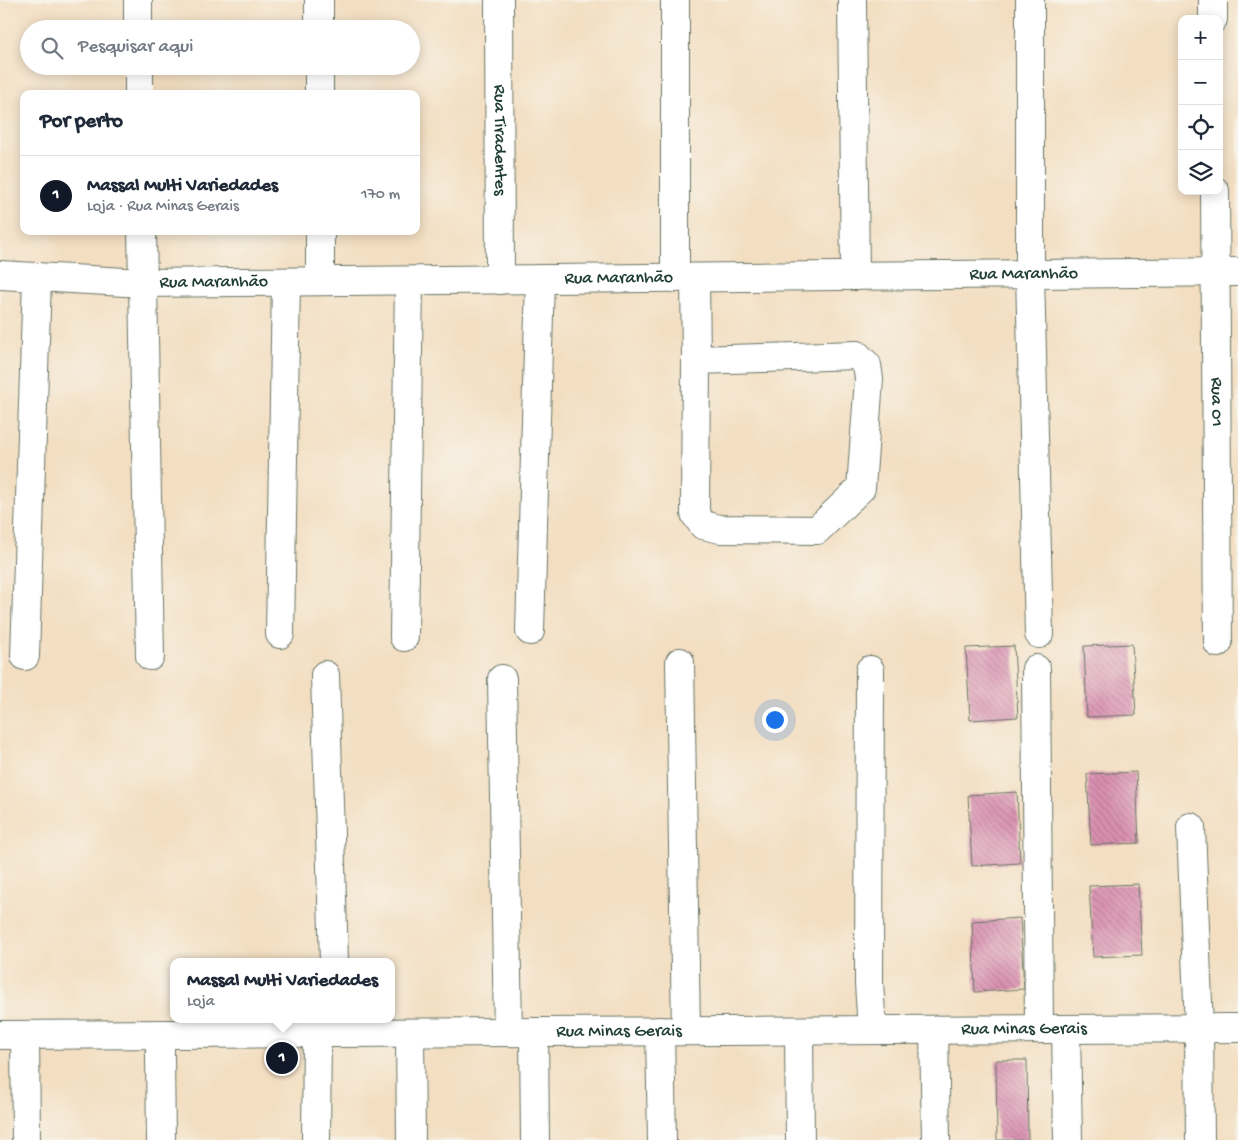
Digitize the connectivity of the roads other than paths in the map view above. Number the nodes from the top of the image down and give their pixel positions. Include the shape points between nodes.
1 (138, 0) edge
2 (319, 0) edge
3 (499, 0) edge
4 (675, 0) edge
5 (852, 0) edge
6 (1030, 0) edge
7 (1213, 0) edge
8 (1213, 15) edge
9 (138, 20) edge
10 (319, 20) edge
11 (139, 75) edge
12 (319, 75) edge
13 (140, 90) edge
14 (319, 90) edge
15 (1216, 195) edge
16 (142, 235) edge
17 (320, 235) edge
18 (1227, 272) edge
19 (1030, 274) junction
20 (0, 276) edge
21 (855, 276) junction
22 (37, 277) junction
23 (685, 278) junction
24 (540, 279) junction
25 (409, 280) junction
26 (500, 280) junction
27 (320, 281) junction
28 (286, 282) junction
29 (143, 283) junction
30 (696, 360) junction
31 (530, 630) dead end
32 (280, 634) dead end
33 (1039, 634) dead end
34 (404, 637) dead end
35 (1218, 643) dead end
36 (25, 656) dead end
37 (150, 656) dead end
38 (680, 662) dead end
39 (870, 670) dead end
40 (1036, 670) dead end
41 (325, 676) dead end
42 (502, 679) dead end
43 (1190, 827) dead end
44 (334, 958) edge
45 (1199, 1028) junction
46 (1238, 1028) edge
47 (330, 1029) edge
48 (1039, 1029) junction
49 (1066, 1029) junction
50 (872, 1030) junction
51 (934, 1030) junction
52 (673, 1031) junction
53 (799, 1031) junction
54 (521, 1032) junction
55 (410, 1033) junction
56 (160, 1034) junction
57 (12, 1035) edge
58 (26, 1140) edge
59 (161, 1140) edge
60 (316, 1140) edge
61 (411, 1140) edge
62 (535, 1140) edge
63 (662, 1140) edge
64 (800, 1140) edge
65 (936, 1140) edge
66 (1068, 1140) edge
67 (1200, 1140) edge

1 - 9 street
2 - 10 street
3 - 26 street, Rua Tiradentes
4 - 23 street
5 - 21 street
6 - 19 street
7 - 8 street
11 - 13 street
12 - 14 street
15 - 18 street, Rua 01
16 - 29 street
17 - 27 street
18 - 19 street, Rua Maranhão
18 - 35 street, Rua 01
19 - 21 street, Rua Maranhão
19 - 33 street
20 - 22 street, Rua Maranhão
21 - 23 street, Rua Maranhão
22 - 29 street, Rua Maranhão
22 - 36 street
23 - 24 street, Rua Maranhão
23 - 30 street
24 - 26 street, Rua Maranhão
24 - 31 street
25 - 26 street, Rua Maranhão
25 - 27 street, Rua Maranhão
25 - 34 street
27 - 28 street, Rua Maranhão
28 - 29 street, Rua Maranhão
28 - 32 street
29 - 37 street
30 - 30 street via 694,514 703,525 720,529 817,530 861,488 870,379 867,365 857,355
38 - 52 street
39 - 50 street via 869,983
40 - 48 street
41 - 44 street
42 - 54 street
43 - 45 street
45 - 46 street, Rua Minas Gerais
45 - 49 street, Rua Minas Gerais
45 - 67 street
47 - 55 street, Rua Minas Gerais
47 - 56 street, Rua Minas Gerais
47 - 60 street
48 - 49 street, Rua Minas Gerais
48 - 51 street, Rua Minas Gerais
49 - 66 street
50 - 51 street, Rua Minas Gerais
50 - 53 street, Rua Minas Gerais
51 - 65 street
52 - 53 street, Rua Minas Gerais
52 - 54 street, Rua Minas Gerais
52 - 63 street
53 - 64 street
54 - 55 street, Rua Minas Gerais
54 - 62 street
55 - 61 street
56 - 57 street, Rua Minas Gerais
56 - 59 street
57 - 58 street

